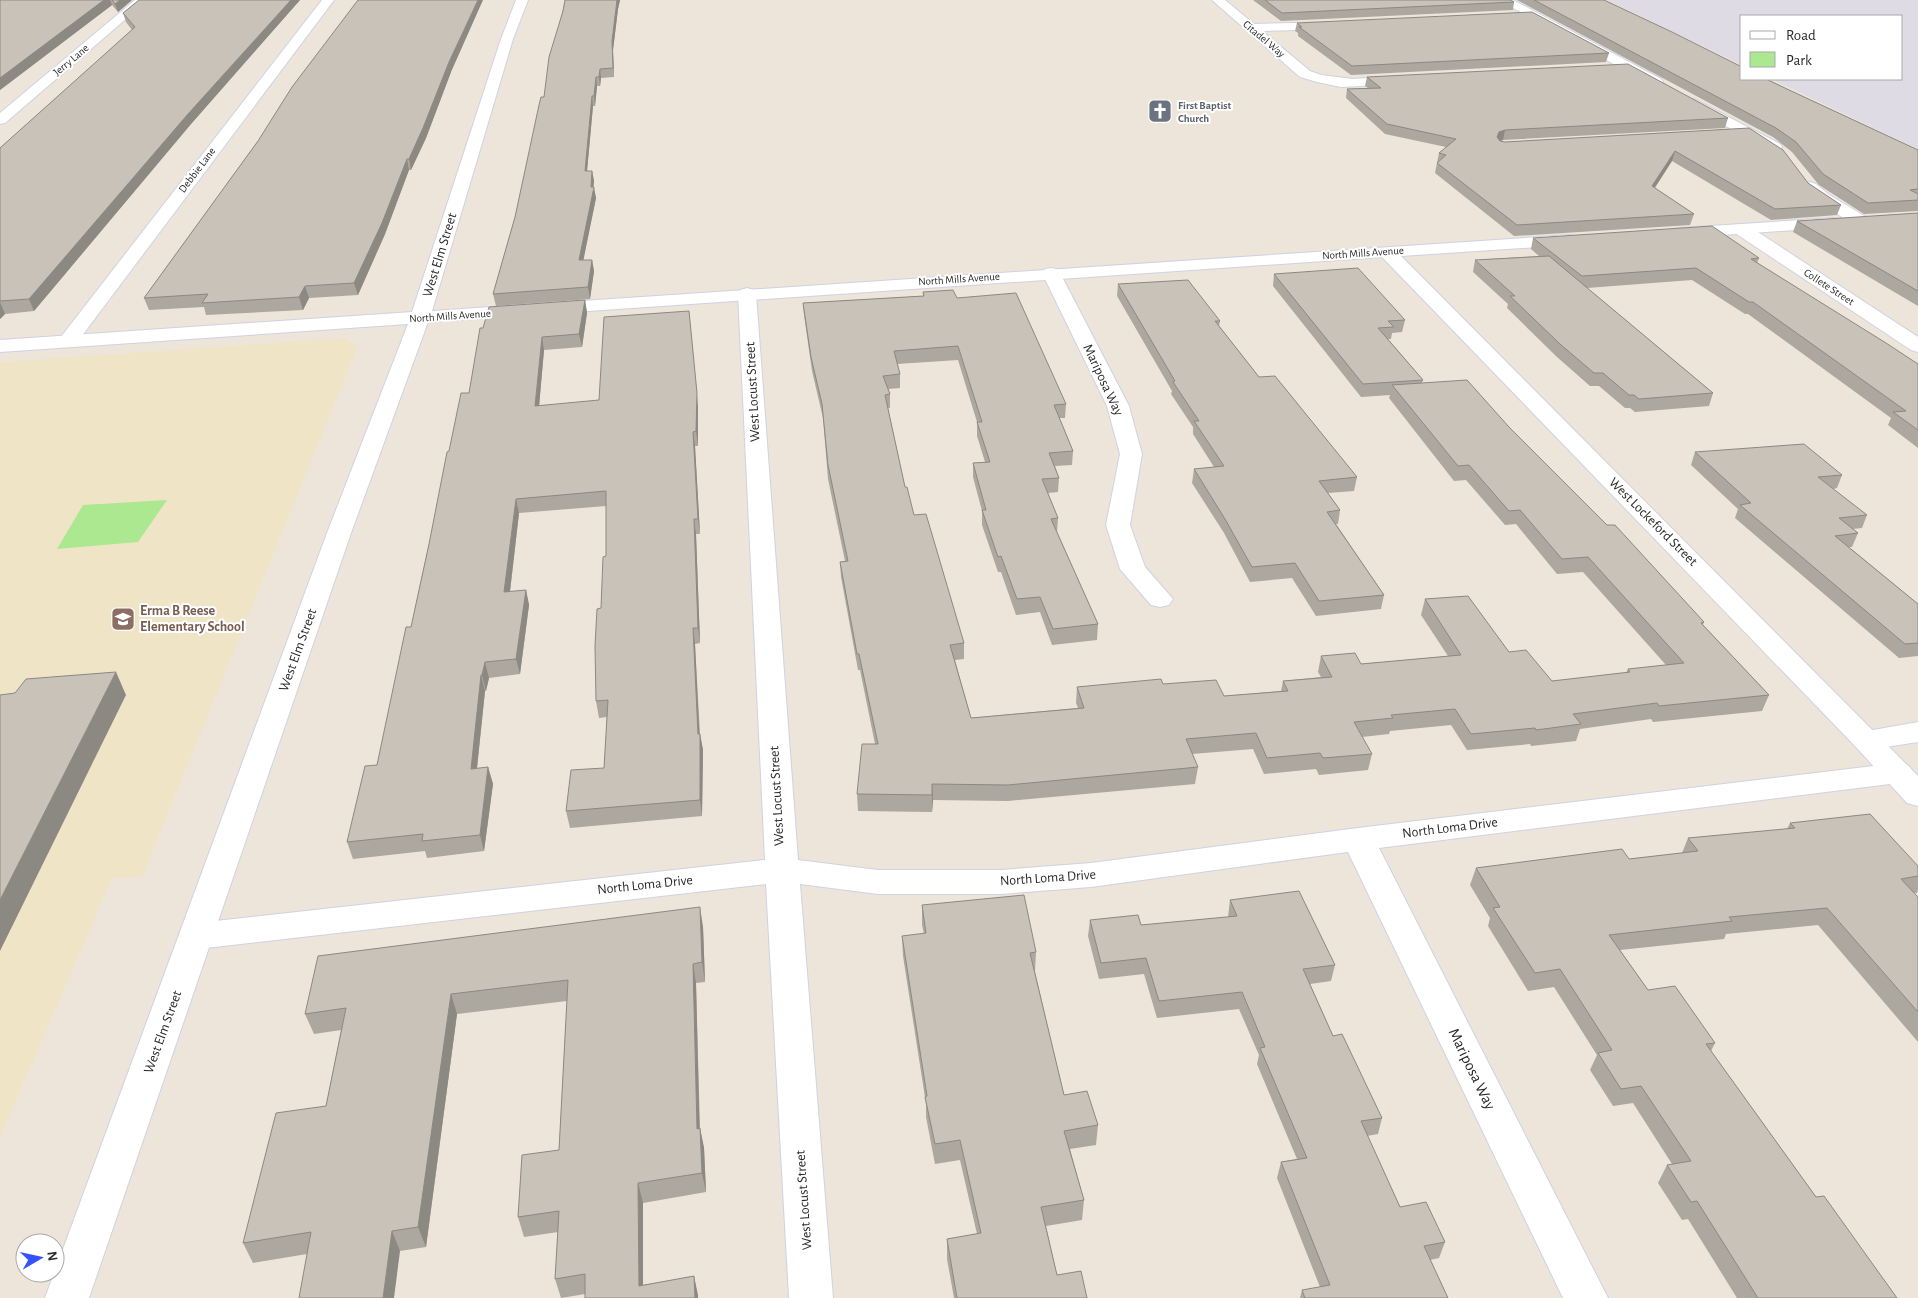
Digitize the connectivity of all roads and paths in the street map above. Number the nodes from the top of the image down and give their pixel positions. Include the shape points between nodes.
1 (142, 0) edge
2 (328, 0) edge
3 (522, 0) edge
4 (1218, 0) edge
5 (1505, 0) edge
6 (1533, 15) junction
7 (1514, 16) edge
8 (1348, 24) edge
9 (1251, 28) junction
10 (1628, 67) junction
11 (1599, 69) edge
12 (1416, 79) edge
13 (0, 120) edge
14 (1749, 132) junction
15 (1719, 134) edge
16 (1786, 156) edge
17 (1802, 176) edge
18 (1879, 219) edge
19 (1860, 221) junction
20 (1741, 229) junction
21 (1662, 234) edge
22 (1583, 239) edge
23 (1386, 251) junction
24 (1051, 274) junction
25 (747, 294) junction
26 (420, 318) junction
27 (68, 341) junction
28 (0, 346) edge
29 (1918, 346) edge
30 (1160, 599) dead end
31 (1918, 732) edge
32 (1867, 740) junction
33 (1908, 784) edge
34 (1358, 839) junction
35 (782, 870) junction
36 (197, 936) junction
37 (67, 1298) edge
38 (811, 1298) edge
39 (1586, 1298) edge

1 - 13 street, Jerry Lane
2 - 27 street, Debbie Lane
3 - 26 street, West Elm Street via 507,38
4 - 9 street, Citadel Way
5 - 6 street
6 - 7 street
6 - 10 street
8 - 9 street
9 - 12 street, Citadel Way via 1312,77 1348,83
10 - 11 street
10 - 14 street
14 - 15 street
14 - 16 street
17 - 19 street via 1812,190
18 - 19 street
19 - 20 street
20 - 21 street
20 - 29 street, Collete Street
22 - 23 street, North Mills Avenue
23 - 24 street, North Mills Avenue
23 - 32 street, West Lockeford Street
24 - 25 street, North Mills Avenue
24 - 30 street, Mariposa Way via 1118,406 1131,454 1118,525 1133,569
25 - 26 street, North Mills Avenue
25 - 35 street, West Locust Street
26 - 27 street, North Mills Avenue
26 - 36 street, West Elm Street via 339,533
27 - 28 street, North Mills Avenue
31 - 32 street
32 - 33 street, West Lockeford Street
33 - 34 street, North Loma Drive
34 - 35 street, North Loma Drive via 1091,875 1001,882 878,882
34 - 39 street, Mariposa Way
35 - 36 street, North Loma Drive
35 - 38 street, West Locust Street
36 - 37 street, West Elm Street

